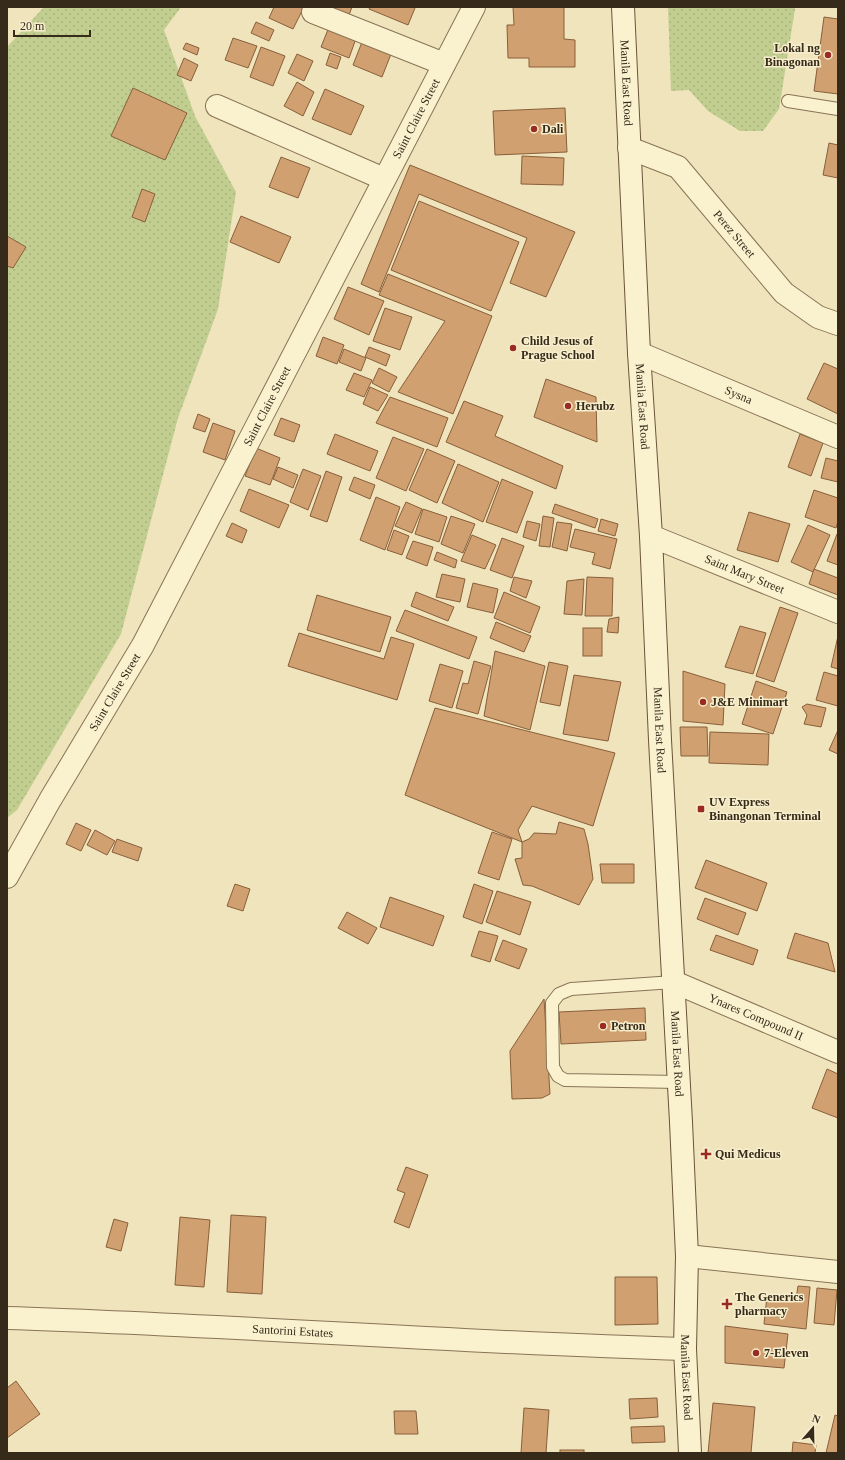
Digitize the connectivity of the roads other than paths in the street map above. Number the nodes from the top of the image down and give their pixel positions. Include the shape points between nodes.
1 (474, 7) edge
2 (623, 7) edge
3 (313, 12) dead end
4 (444, 64) junction
5 (788, 101) dead end
6 (217, 106) dead end
7 (838, 109) edge
8 (629, 148) junction
9 (384, 179) junction
10 (838, 324) edge
11 (639, 353) junction
12 (838, 437) edge
13 (651, 536) junction
14 (838, 612) edge
15 (7, 877) edge
16 (674, 982) junction
17 (838, 1052) edge
18 (679, 1082) junction
19 (687, 1256) junction
20 (838, 1272) edge
21 (7, 1318) edge
22 (685, 1349) junction
23 (690, 1453) edge

1 - 4 street, Saint Claire Street
2 - 8 street, Manila East Road
3 - 4 street
4 - 9 street, Saint Claire Street
5 - 7 lane
6 - 9 street
8 - 10 street, Perez Street via 678,167 784,294 818,317
8 - 11 street, Manila East Road
9 - 15 street, Saint Claire Street via 143,645
11 - 12 street, Sysna
11 - 13 street, Manila East Road
13 - 14 street, Saint Mary Street
13 - 16 street, Manila East Road
16 - 17 street, Ynares Compound II
16 - 18 street, Manila East Road
16 - 18 lane via 571,989 559,994 552,1003 553,1066 558,1076 565,1080
18 - 19 street, Manila East Road
19 - 20 street
19 - 22 street, Manila East Road
21 - 22 street, Santorini Estates via 126,1321 579,1346
22 - 23 street, Manila East Road

